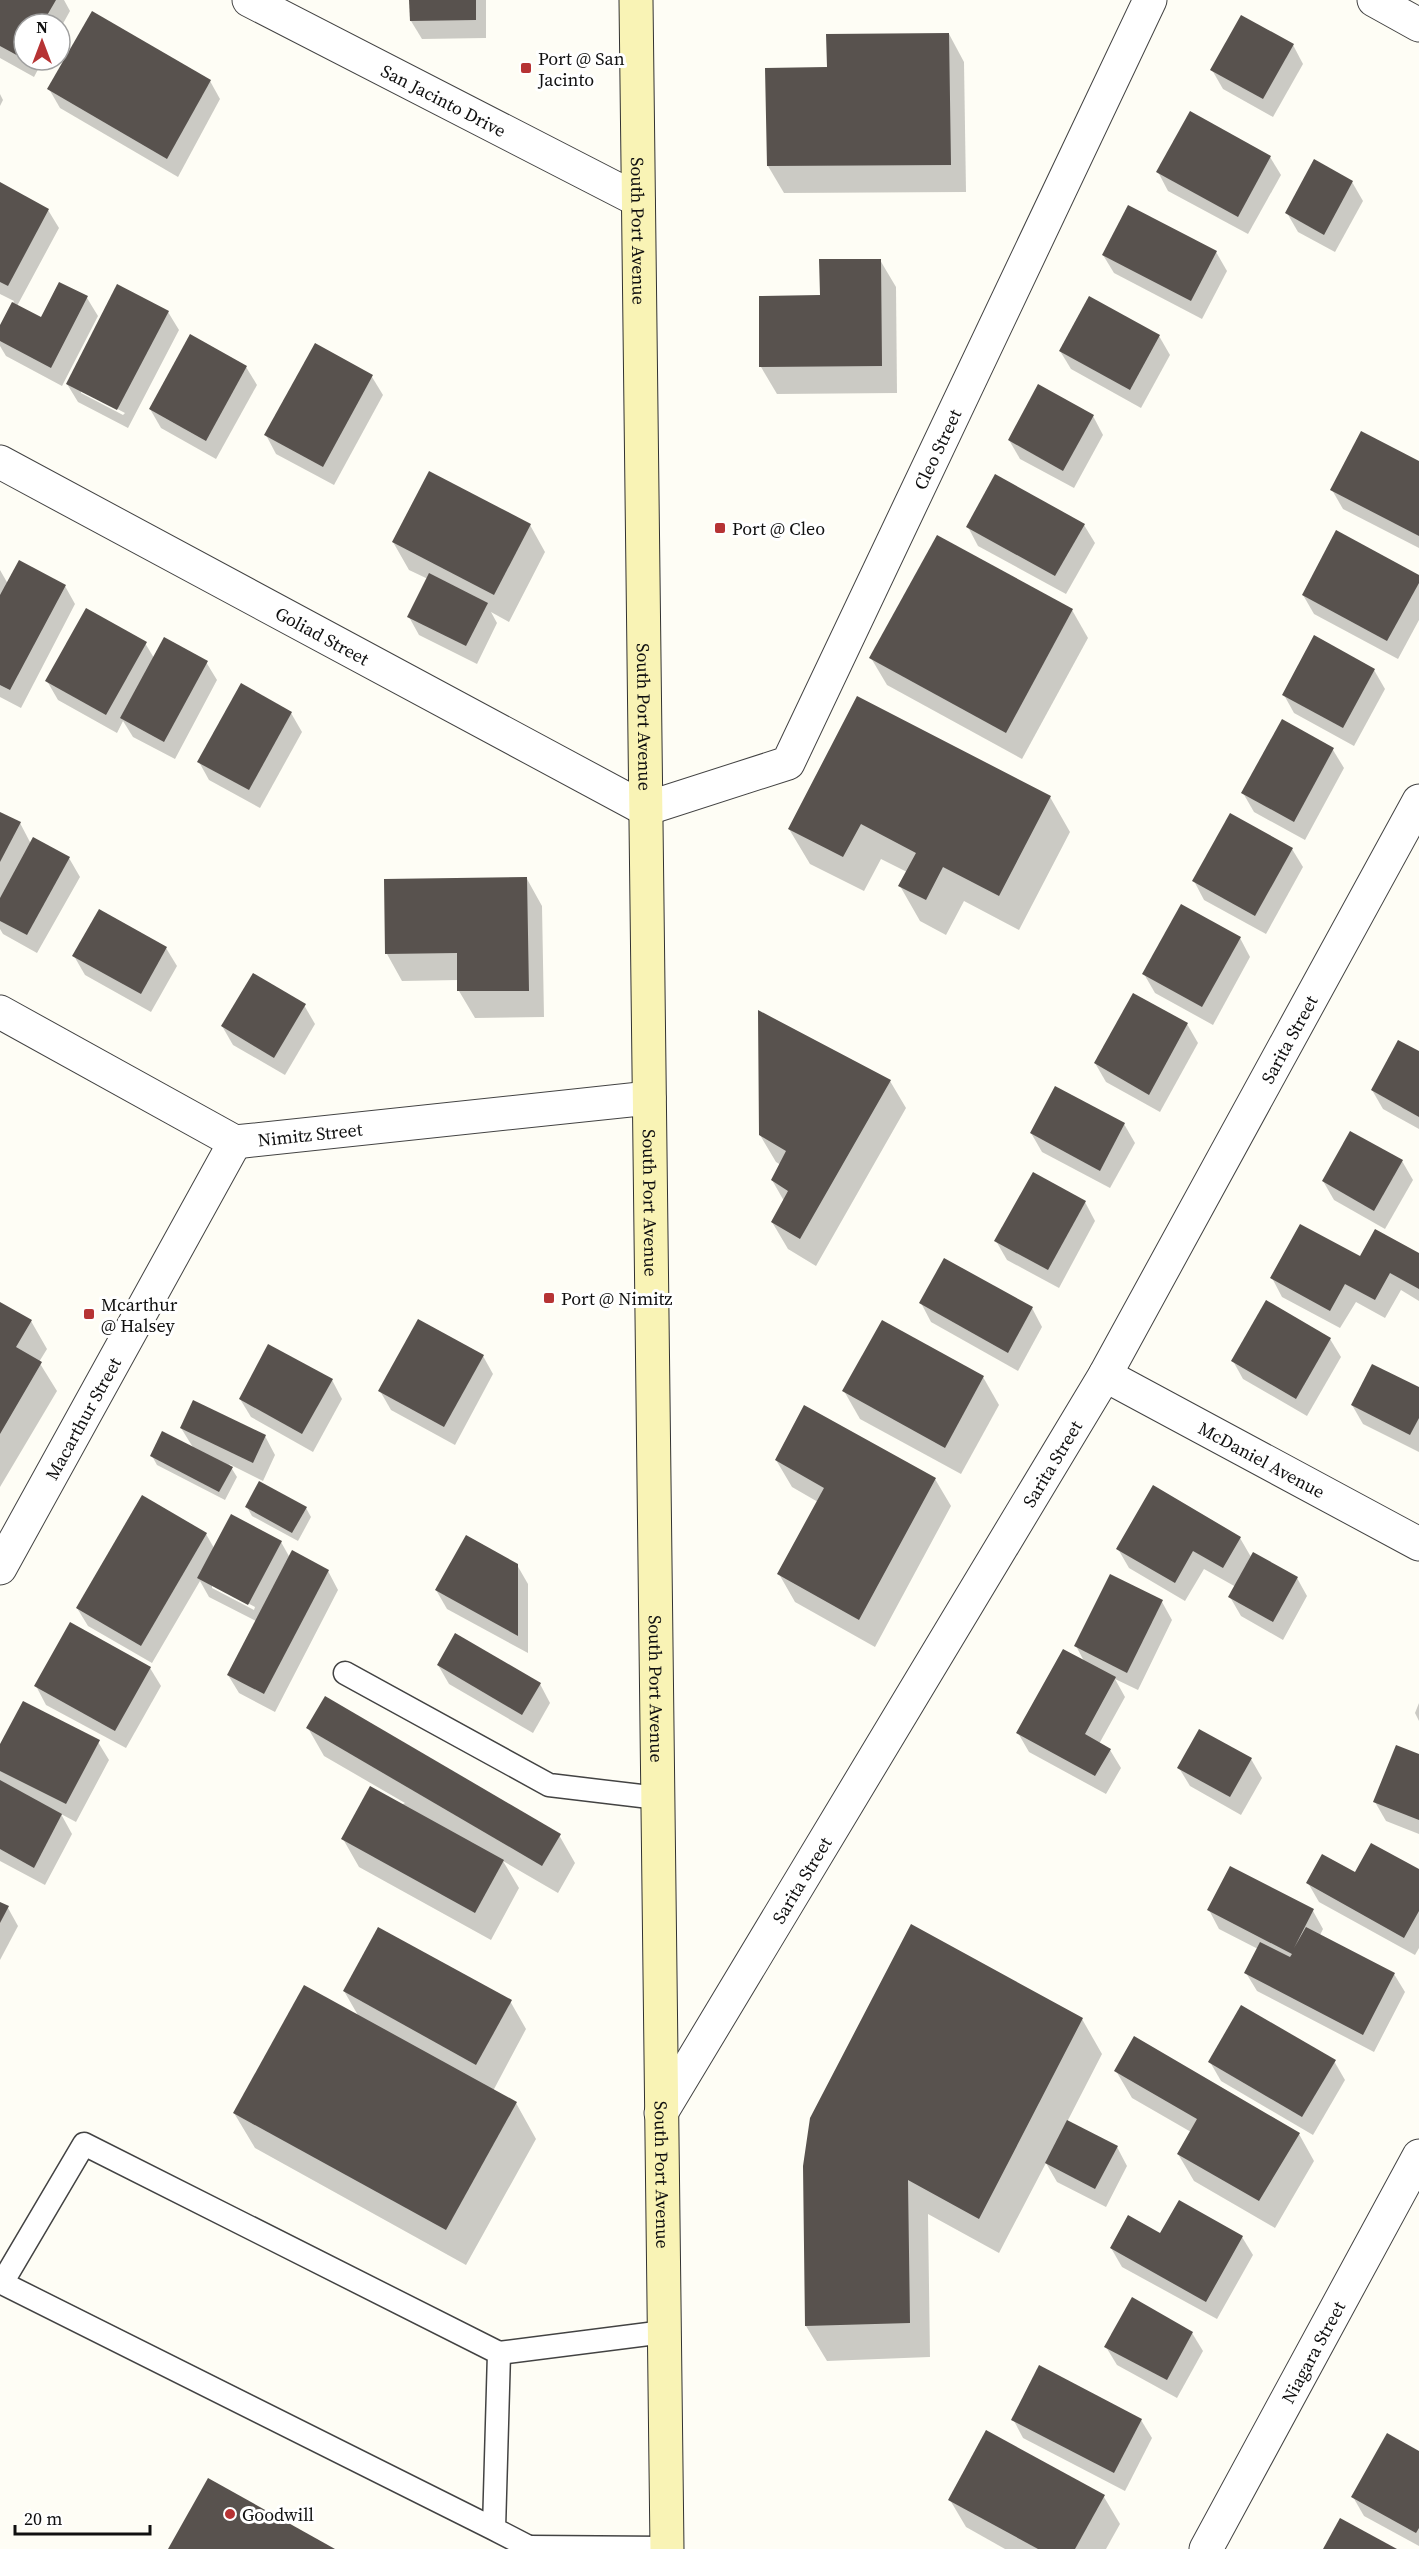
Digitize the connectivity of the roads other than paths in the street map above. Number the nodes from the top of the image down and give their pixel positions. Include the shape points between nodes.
1 (249, 0) edge
2 (636, 0) edge
3 (1150, 0) edge
4 (1374, 0) edge
5 (1419, 25) edge
6 (638, 200) junction
7 (0, 462) edge
8 (1419, 801) edge
9 (645, 809) junction
10 (0, 1012) edge
11 (649, 1098) junction
12 (235, 1142) junction
13 (1105, 1376) junction
14 (1419, 1544) edge
15 (0, 1568) edge
16 (345, 1673) dead end
17 (658, 1798) junction
18 (661, 2113) junction
19 (1419, 2156) edge
20 (664, 2332) junction
21 (499, 2353) junction
22 (494, 2529) junction
23 (530, 2548) edge
24 (667, 2549) edge
25 (1206, 2549) edge

1 - 6 street, San Jacinto Drive
2 - 6 main road, South Port Avenue
3 - 9 street, Cleo Street via 788,763
4 - 5 street
6 - 9 main road, South Port Avenue
7 - 9 street, Goliad Street
8 - 13 street, Sarita Street
9 - 11 main road, South Port Avenue
10 - 12 street, Nimitz Street
11 - 12 street, Nimitz Street
11 - 17 main road, South Port Avenue
12 - 15 street, Macarthur Street
13 - 14 street, McDaniel Avenue
13 - 18 street, Sarita Street
16 - 17 lane via 549,1785
17 - 18 main road, South Port Avenue
18 - 20 main road, South Port Avenue
19 - 25 street, Niagara Street
20 - 21 lane
20 - 24 main road, South Port Avenue
21 - 22 lane
21 - 22 lane via 84,2144 2,2283
22 - 23 lane
23 - 24 lane

